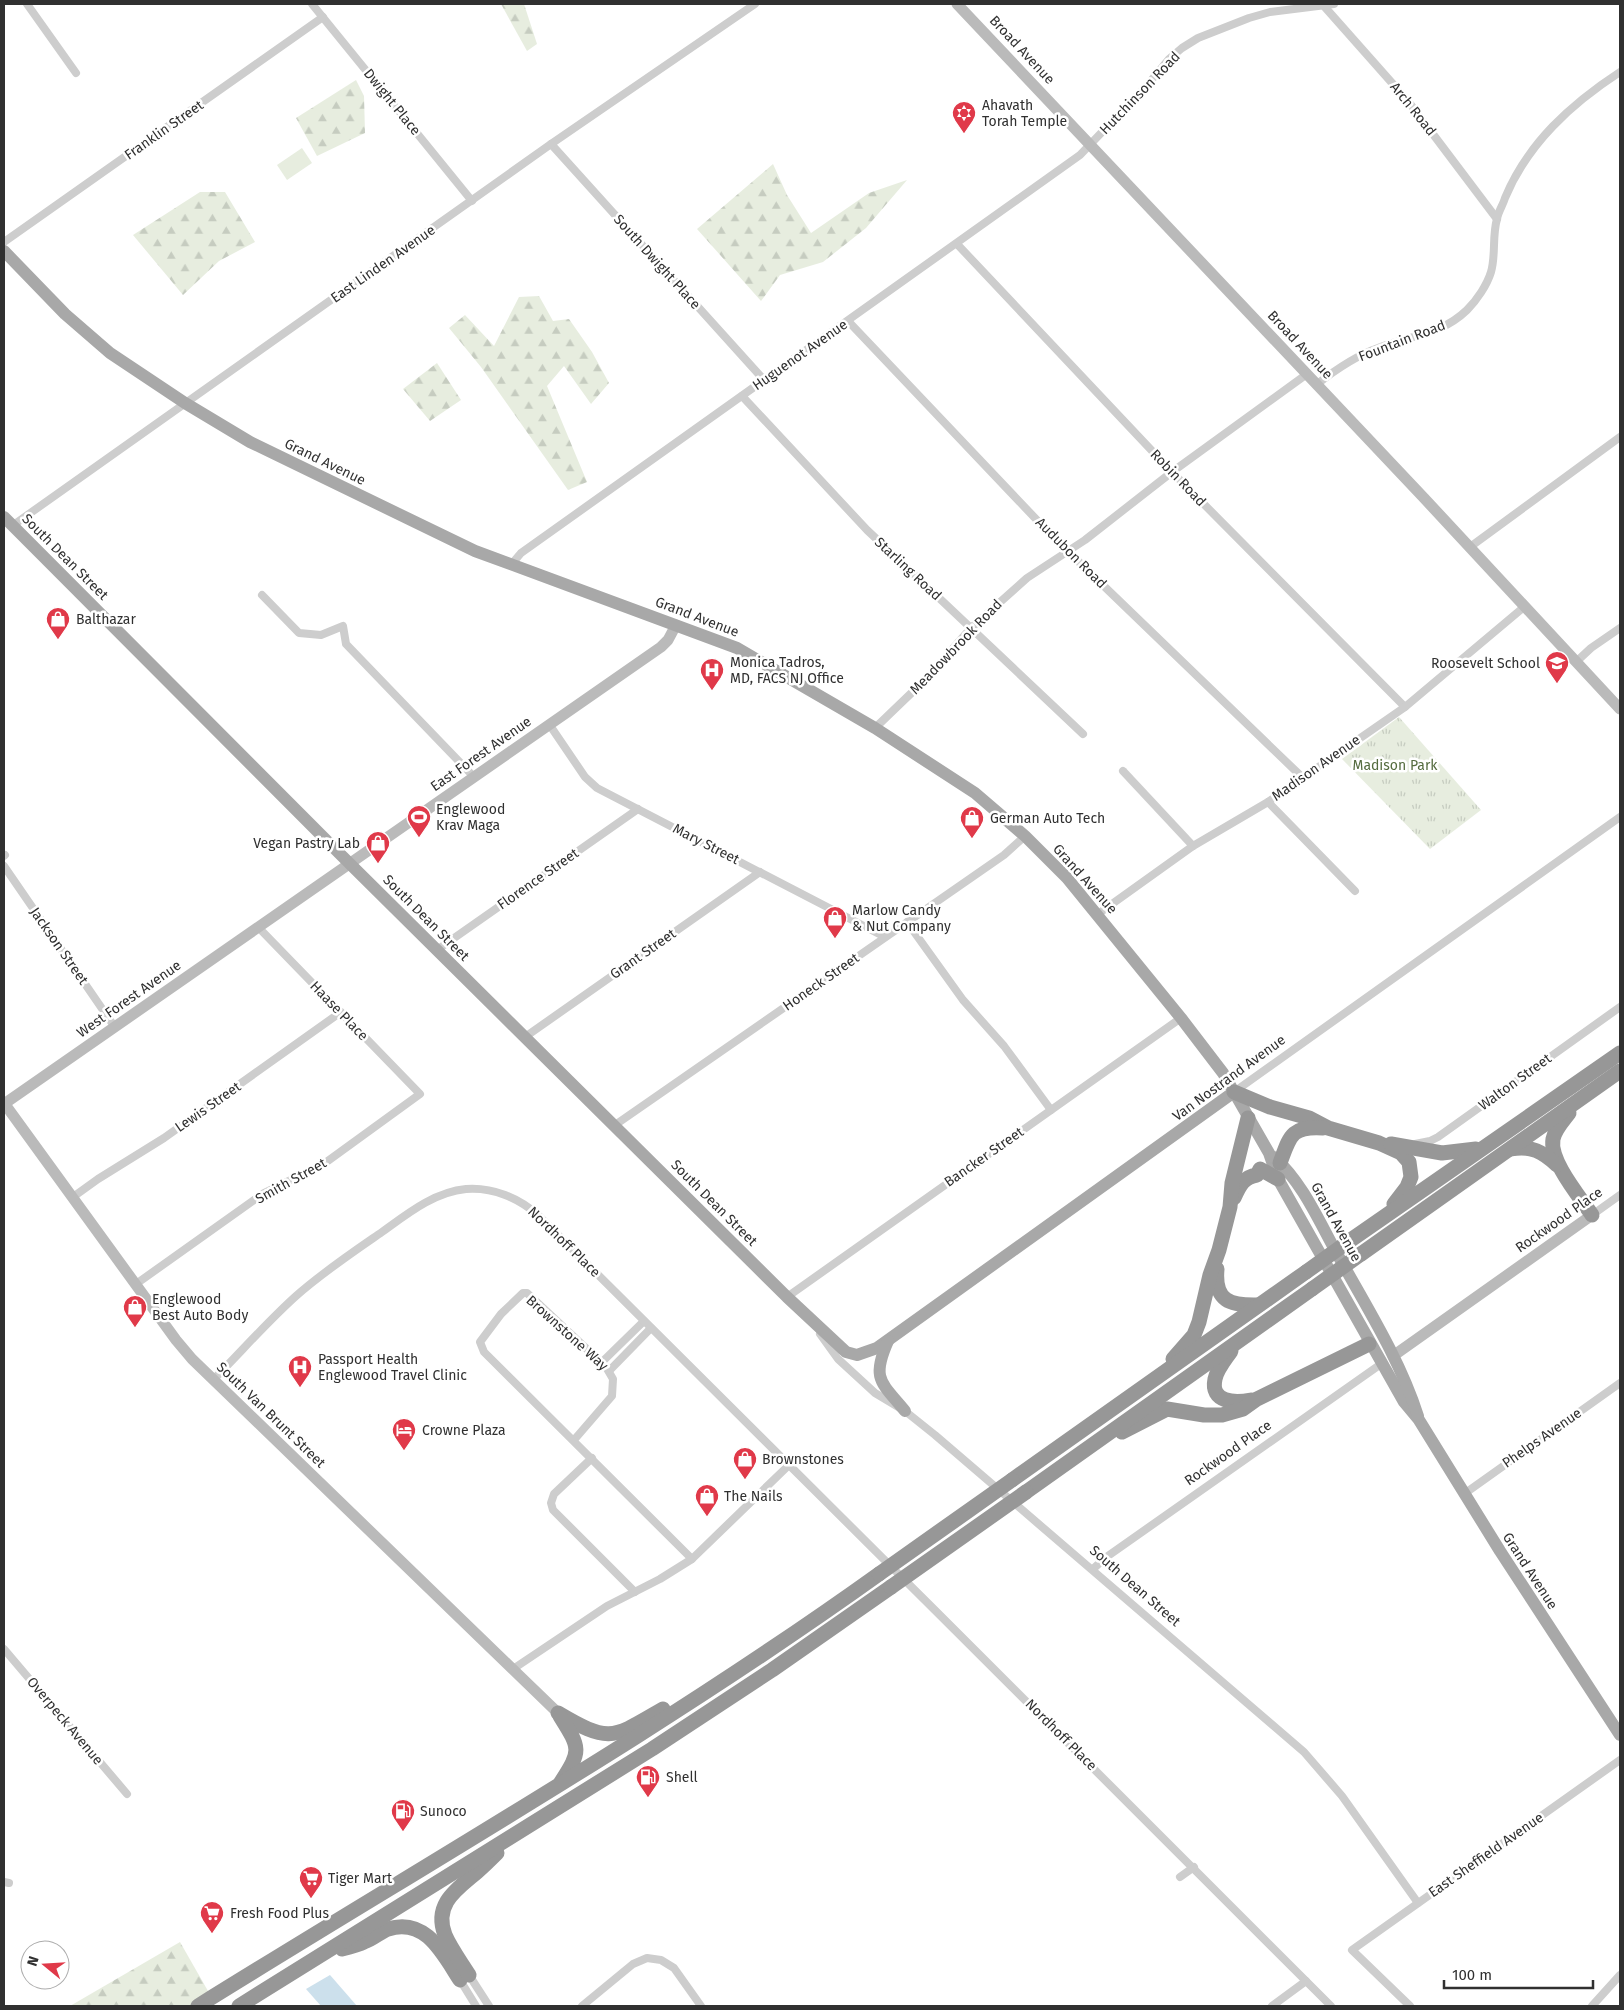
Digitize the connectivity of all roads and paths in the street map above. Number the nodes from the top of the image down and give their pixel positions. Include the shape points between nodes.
1 (27, 4) edge
2 (312, 4) edge
3 (755, 4) edge
4 (957, 4) edge
5 (1334, 4) edge
6 (1323, 5) junction
7 (323, 17) junction
8 (1620, 72) edge
9 (76, 73) dead end
10 (551, 144) junction
11 (1090, 144) junction
12 (472, 201) junction
13 (1496, 219) junction
14 (4, 242) edge
15 (956, 244) junction
16 (4, 251) edge
17 (848, 321) junction
18 (1307, 374) junction
19 (764, 380) junction
20 (1316, 384) junction
21 (742, 396) junction
22 (185, 403) junction
23 (1620, 437) edge
24 (1172, 472) junction
25 (8, 522) edge
26 (1470, 547) junction
27 (1068, 551) junction
28 (511, 565) junction
29 (262, 595) dead end
30 (1524, 607) junction
31 (676, 625) junction
32 (971, 628) junction
33 (1620, 628) edge
34 (1576, 662) junction
35 (1405, 707) junction
36 (1620, 708) edge
37 (549, 724) junction
38 (874, 728) junction
39 (1083, 734) dead end
40 (1124, 771) dead end
41 (474, 776) junction
42 (1303, 778) junction
43 (1268, 802) junction
44 (638, 809) junction
45 (1620, 817) edge
46 (1025, 836) junction
47 (1193, 846) junction
48 (349, 864) junction
49 (4, 866) edge
50 (760, 872) junction
51 (1355, 891) dead end
52 (1098, 914) junction
53 (271, 918) joint
54 (907, 922) junction
55 (258, 927) junction
56 (885, 937) junction
57 (437, 950) junction
58 (1620, 1007) edge
59 (341, 1012) junction
60 (1181, 1018) junction
61 (114, 1026) junction
62 (525, 1037) junction
63 (1620, 1052) edge
64 (1620, 1071) edge
65 (1234, 1092) junction
66 (420, 1094) joint
67 (1577, 1102) junction
68 (4, 1103) edge
69 (1051, 1110) junction
70 (1248, 1118) junction
71 (614, 1125) junction
72 (1328, 1128) junction
73 (1379, 1143) junction
74 (1405, 1145) junction
75 (1482, 1148) junction
76 (1511, 1149) junction
77 (1274, 1158) junction
78 (1562, 1170) junction
79 (1278, 1179) junction
80 (1620, 1195) edge
81 (73, 1197) junction
82 (1230, 1207) junction
83 (1592, 1215) junction
84 (1382, 1218) junction
85 (1220, 1250) junction
86 (136, 1284) junction
87 (787, 1297) junction
88 (1259, 1305) junction
89 (808, 1317) junction
90 (644, 1321) junction
91 (651, 1328) junction
92 (889, 1339) junction
93 (1236, 1343) junction
94 (1370, 1344) junction
95 (852, 1354) joint
96 (1393, 1356) junction
97 (602, 1363) junction
98 (1381, 1364) junction
99 (609, 1371) junction
100 (1159, 1376) junction
101 (214, 1380) junction
102 (1620, 1383) edge
103 (1257, 1399) junction
104 (905, 1411) junction
105 (1419, 1420) junction
106 (574, 1440) junction
107 (1087, 1448) junction
108 (592, 1458) junction
109 (788, 1466) junction
110 (1464, 1494) junction
111 (692, 1559) junction
112 (1092, 1569) junction
113 (635, 1592) junction
114 (4, 1649) edge
115 (513, 1669) junction
116 (706, 1692) junction
117 (558, 1713) junction
118 (1620, 1735) edge
119 (1620, 1760) edge
120 (559, 1786) junction
121 (127, 1794) dead end
122 (522, 1830) junction
123 (1194, 1867) junction
124 (1180, 1877) dead end
125 (1418, 1903) junction
126 (321, 1956) junction
127 (1620, 1975) edge
128 (464, 1978) junction
129 (1306, 1981) junction
130 (198, 2006) edge
131 (239, 2006) edge
132 (476, 2006) edge
133 (489, 2006) edge
134 (582, 2006) edge
135 (700, 2006) edge
136 (1272, 2006) edge
137 (1331, 2006) edge
138 (1410, 2006) edge
139 (1592, 2006) edge

1 - 9 street
2 - 7 street, Dwight Place
3 - 10 street, East Linden Avenue
4 - 11 street, Broad Avenue
5 - 6 street, Hutchinson Road
6 - 11 street, Hutchinson Road via 1270,12 1198,38 1169,59
6 - 13 street, Arch Road via 1408,101
7 - 12 street, Dwight Place
7 - 14 street, Franklin Street
8 - 13 street, Fountain Road via 1593,90 1537,142 1511,182
10 - 12 street, East Linden Avenue
10 - 19 street, South Dwight Place
11 - 15 street, Huguenot Avenue
11 - 18 street, Broad Avenue
12 - 22 street, East Linden Avenue
13 - 20 street, Fountain Road via 1491,272 1467,310 1438,330 1384,345 1359,356
15 - 17 street, Huguenot Avenue
15 - 24 street, Robin Road
16 - 22 main road, Grand Avenue via 52,302 99,344
17 - 19 street, Huguenot Avenue
17 - 27 street, Audubon Road
18 - 20 street, Broad Avenue
18 - 24 street, Meadowbrook Road
19 - 21 street, Huguenot Avenue
20 - 26 street, Broad Avenue
21 - 28 street, Huguenot Avenue via 521,553
21 - 32 street, Starling Road via 867,530
22 - 25 street, East Linden Avenue
22 - 28 main road, Grand Avenue via 282,458 466,547
23 - 26 street
24 - 27 street, Meadowbrook Road
24 - 35 street, Robin Road
25 - 48 main road, South Dean Street
26 - 30 street, Broad Avenue
27 - 32 street, Meadowbrook Road via 1027,578
27 - 42 street, Audubon Road
28 - 31 main road, Grand Avenue
29 - 41 street via 299,633 321,634 343,626 346,644
30 - 34 street, Broad Avenue
30 - 35 street, Madison Avenue
31 - 37 street, East Forest Avenue via 661,647
31 - 38 main road, Grand Avenue via 753,656
32 - 38 street, Meadowbrook Road via 927,678
32 - 39 street, Starling Road
33 - 34 street
34 - 36 street, Broad Avenue
35 - 42 street, Madison Avenue
37 - 41 street, East Forest Avenue
37 - 44 street, Mary Street via 588,781
38 - 46 main road, Grand Avenue via 975,793
40 - 47 street
41 - 48 street, East Forest Avenue
42 - 43 street, Madison Avenue
43 - 47 street, Madison Avenue
43 - 51 street
44 - 50 street, Mary Street
44 - 57 street, Florence Street
45 - 65 street, Van Nostrand Avenue
46 - 52 main road, Grand Avenue
46 - 54 street, Honeck Street via 1004,855
47 - 52 street, Madison Avenue
48 - 53 street, East Forest Avenue
48 - 57 main road, South Dean Street
49 - 61 street, Jackson Street
50 - 56 street, Mary Street
50 - 62 street, Grant Street
52 - 60 main road, Grand Avenue
53 - 55 street, West Forest Avenue
54 - 56 street, Honeck Street
54 - 69 street via 963,1000 1008,1050
55 - 59 street, Haase Place
55 - 61 street, West Forest Avenue
56 - 71 street, Honeck Street
57 - 62 main road, South Dean Street
58 - 74 street, Walton Street via 1438,1138
59 - 66 street, Haase Place
59 - 81 street, Lewis Street via 164,1138
60 - 65 main road, Grand Avenue
60 - 69 street, Bancker Street
61 - 68 street, West Forest Avenue
62 - 71 main road, South Dean Street
63 - 75 highway
64 - 67 highway
65 - 70 main road, Grand Avenue
65 - 72 highway via 1309,1118
65 - 92 main road, Van Nostrand Avenue
66 - 86 street, Smith Street via 325,1163 264,1193
67 - 76 highway
67 - 78 highway via 1553,1140
68 - 81 street, South Van Brunt Street
69 - 87 street, Bancker Street
70 - 77 main road, Grand Avenue
70 - 82 highway via 1232,1183
71 - 87 main road, South Dean Street
72 - 73 highway
72 - 77 highway via 1305,1127 1295,1132
73 - 74 highway
73 - 84 highway via 1407,1158 1412,1174 1407,1187
74 - 75 highway via 1442,1153
75 - 84 highway
76 - 78 highway via 1525,1147 1537,1150
76 - 93 highway, bridge
77 - 79 main road, Grand Avenue
77 - 96 main road, Grand Avenue via 1290,1172 1302,1191
78 - 83 highway
79 - 82 highway via 1260,1169 1257,1175 1242,1183
79 - 94 main road, Grand Avenue
80 - 83 street, Rockwood Place
81 - 86 street, South Van Brunt Street
82 - 85 highway
83 - 96 street, Rockwood Place
84 - 88 highway, bridge
85 - 88 highway via 1216,1281 1222,1295 1228,1302 1238,1305
85 - 100 highway via 1210,1275 1197,1328
86 - 101 street, South Van Brunt Street via 176,1340
87 - 89 main road, South Dean Street
88 - 100 highway
89 - 95 main road, South Dean Street via 840,1348
89 - 104 street, South Dean Street via 838,1358 875,1393
90 - 91 street, Nordhoff Place
90 - 97 street
90 - 101 street, Nordhoff Place via 532,1210 500,1193 465,1189 415,1208 324,1272 289,1302
91 - 99 street
91 - 109 street, Nordhoff Place
92 - 95 main road, Van Nostrand Avenue via 870,1352
92 - 104 main road via 879,1362 880,1375 885,1387
93 - 103 highway via 1216,1373 1215,1389 1229,1402
93 - 107 highway
94 - 98 main road, Grand Avenue
94 - 103 highway
96 - 105 main road, Grand Avenue
97 - 99 street, Brownstone Way
97 - 106 street, Brownstone Way via 527,1293 501,1314 480,1342 484,1352
98 - 105 main road, Grand Avenue
98 - 112 street, Rockwood Place
99 - 106 street, Brownstone Way via 613,1379 612,1396
100 - 116 highway, bridge
101 - 115 street, South Van Brunt Street
102 - 110 street, Phelps Avenue
103 - 107 highway via 1243,1409 1222,1415 1168,1410
104 - 112 street, South Dean Street
105 - 110 main road, Grand Avenue
106 - 108 street, Brownstone Way
107 - 122 highway, bridge via 712,1710
108 - 111 street, Brownstone Way
108 - 113 street via 554,1494 553,1510
109 - 111 street
109 - 123 street, Nordhoff Place
110 - 118 main road, Grand Avenue
111 - 113 street
112 - 125 street, South Dean Street via 1304,1752 1342,1796
113 - 115 street via 607,1606
114 - 121 street, Overpeck Avenue
115 - 117 street, South Van Brunt Street
116 - 117 highway via 666,1707 616,1734 593,1732
116 - 120 highway
117 - 120 highway via 577,1749
119 - 125 street, East Sheffield Avenue
120 - 130 highway
122 - 126 highway
122 - 128 highway via 456,1888 444,1907 445,1936
123 - 124 street
123 - 129 street, Nordhoff Place
125 - 138 street, East Sheffield Avenue via 1352,1950
126 - 128 highway via 364,1943 389,1929 412,1928 436,1944
126 - 131 highway
127 - 139 street
128 - 132 street
128 - 133 street
129 - 136 street
129 - 137 street, Nordhoff Place
134 - 135 street via 633,1964 647,1958 671,1965

